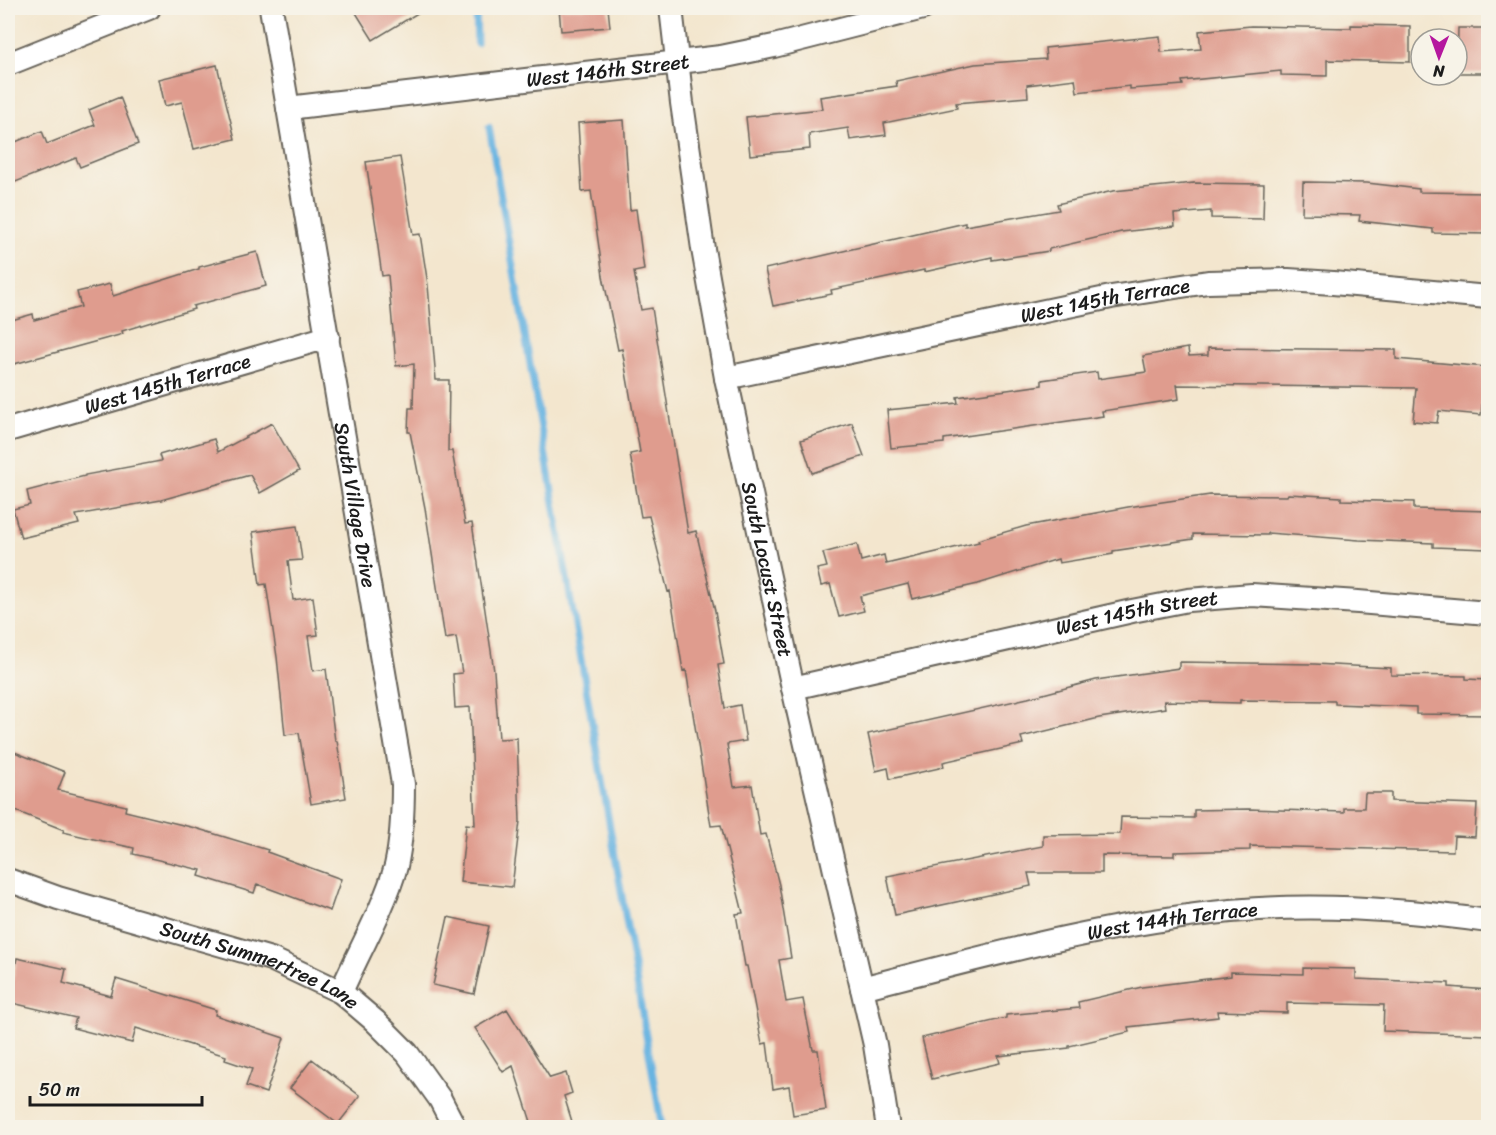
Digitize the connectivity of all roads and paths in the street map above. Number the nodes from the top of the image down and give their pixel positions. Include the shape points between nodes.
1 (149, 8) edge
2 (271, 8) edge
3 (671, 8) edge
4 (923, 8) edge
5 (677, 62) junction
6 (8, 64) edge
7 (288, 108) junction
8 (1488, 297) edge
9 (328, 337) junction
10 (726, 378) junction
11 (8, 430) edge
12 (1488, 613) edge
13 (793, 688) junction
14 (8, 879) edge
15 (1488, 921) edge
16 (862, 988) junction
17 (341, 992) junction
18 (455, 1128) edge
19 (888, 1128) edge

1 - 6 street
2 - 7 street, South Village Drive
3 - 5 street, South Locust Street
4 - 5 street, West 146th Street via 774,46
5 - 7 street, West 146th Street
5 - 10 street, South Locust Street
7 - 9 street, South Village Drive
8 - 10 street, West 145th Terrace via 1300,281 1208,282 1111,297
9 - 11 street, West 145th Terrace
9 - 17 street, South Village Drive via 403,783 403,824 396,865
10 - 13 street, South Locust Street
12 - 13 street, West 145th Street via 1252,595 1188,600
13 - 16 street, South Locust Street
14 - 17 street, South Summertree Lane via 58,898 271,959
15 - 16 street, West 144th Terrace via 1376,909 1303,907 1232,911 1113,929
16 - 19 street, South Locust Street
17 - 18 street, South Summertree Lane via 407,1053

